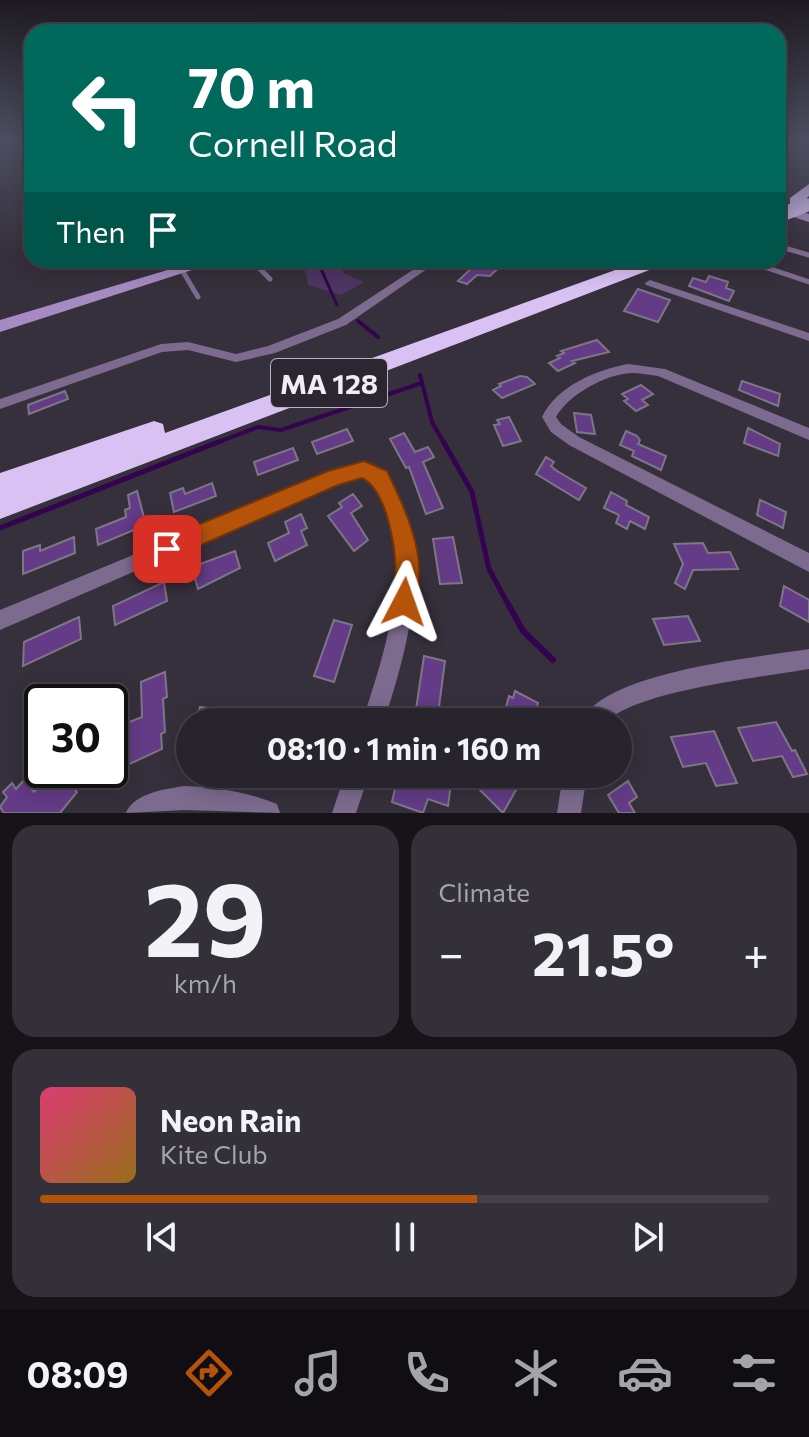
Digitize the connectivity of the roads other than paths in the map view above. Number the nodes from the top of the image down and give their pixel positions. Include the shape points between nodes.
1 (809, 188) edge
2 (806, 205) edge
3 (786, 207) edge
4 (786, 213) edge
5 (786, 248) edge
6 (809, 255) edge
7 (189, 268) edge
8 (259, 268) edge
9 (423, 268) edge
10 (608, 268) edge
11 (638, 268) edge
12 (768, 268) edge
13 (182, 270) junction
14 (270, 279) dead end
15 (809, 282) edge
16 (650, 283) dead end
17 (198, 297) dead end
18 (0, 326) edge
19 (809, 337) edge
20 (0, 404) edge
21 (809, 434) edge
22 (0, 485) edge
23 (0, 506) edge
24 (809, 563) edge
25 (0, 620) edge
26 (809, 659) edge
27 (377, 708) edge
28 (604, 708) edge
29 (352, 788) edge
30 (573, 788) edge
31 (138, 813) edge
32 (268, 813) edge
33 (344, 813) edge
34 (569, 813) edge

1 - 2 highway
2 - 3 highway
2 - 4 highway, bridge
5 - 6 lane
7 - 13 main road
8 - 14 lane
9 - 20 street via 349,318 271,350 236,358 188,346 161,348
10 - 22 highway, MA 128
11 - 23 highway, MA 128
12 - 15 lane
13 - 17 lane
13 - 18 main road
16 - 19 street
21 - 24 street via 660,372 639,369 612,372 558,399 549,417 574,441
25 - 27 street via 364,469 380,477 387,490 405,544 407,578
26 - 28 street via 660,686
29 - 33 street
30 - 34 street
31 - 32 street via 184,797

